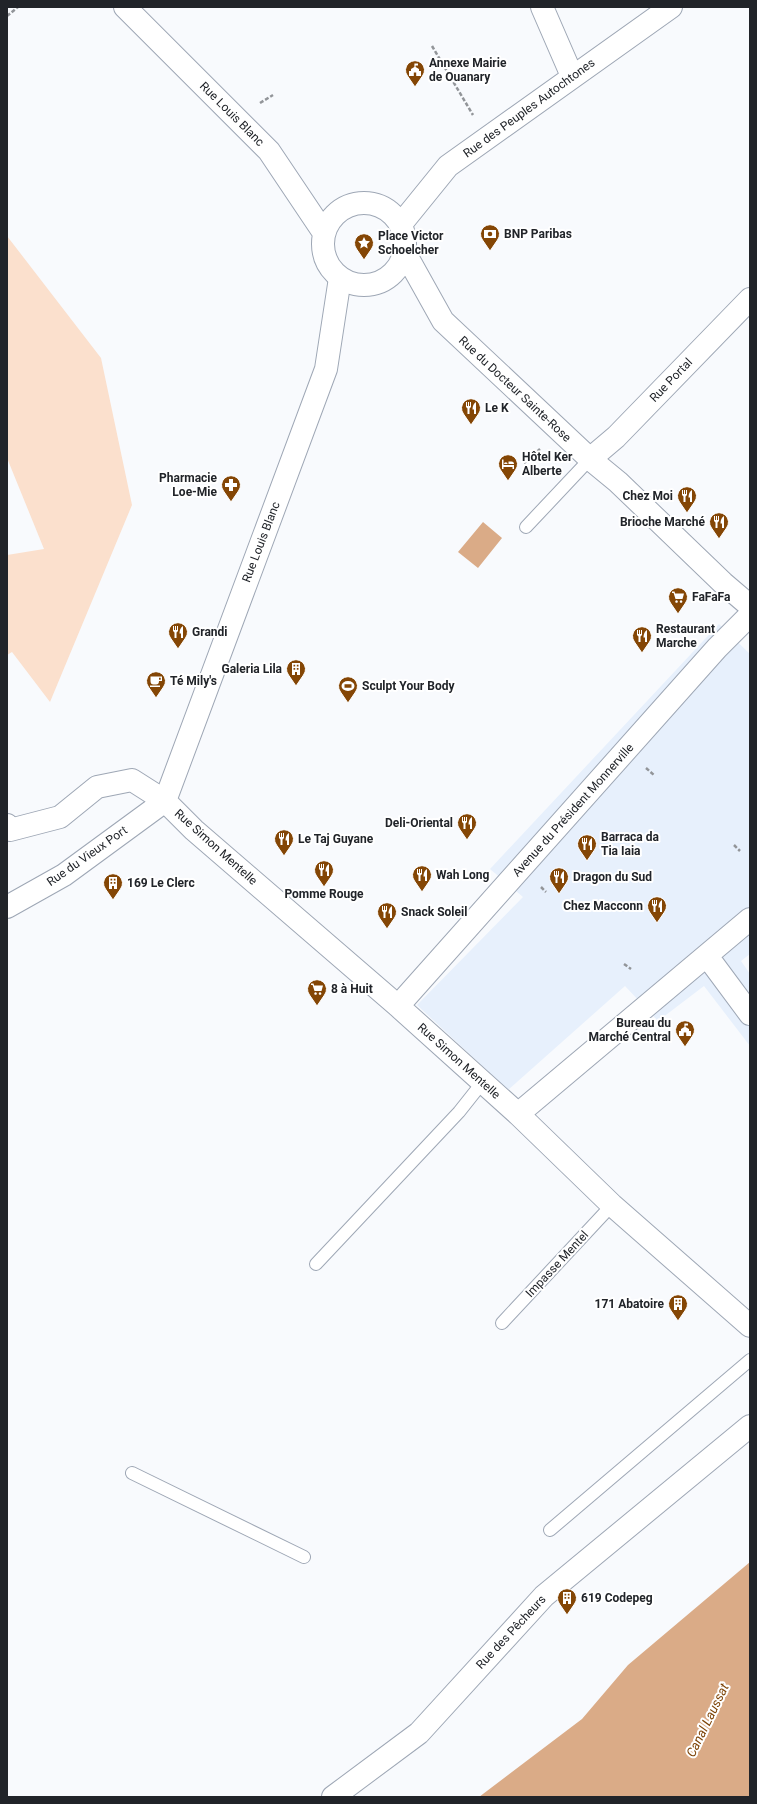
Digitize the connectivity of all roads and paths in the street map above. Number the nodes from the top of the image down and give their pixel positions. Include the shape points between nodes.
1 (18, 7) edge
2 (125, 7) edge
3 (542, 7) edge
4 (671, 7) edge
5 (7, 16) edge
6 (432, 46) dead end
7 (572, 76) junction
8 (273, 95) dead end
9 (255, 107) dead end
10 (475, 119) dead end
11 (401, 224) junction
12 (324, 233) junction
13 (405, 253) junction
14 (340, 278) junction
15 (750, 300) edge
16 (590, 459) junction
17 (526, 527) dead end
18 (750, 606) edge
19 (750, 615) edge
20 (646, 768) dead end
21 (654, 776) dead end
22 (165, 801) junction
23 (7, 825) edge
24 (734, 845) dead end
25 (740, 851) dead end
26 (540, 886) dead end
27 (546, 892) dead end
28 (7, 907) edge
29 (750, 919) edge
30 (707, 956) junction
31 (624, 964) dead end
32 (631, 969) dead end
33 (398, 1006) junction
34 (750, 1014) edge
35 (482, 1083) junction
36 (518, 1114) junction
37 (612, 1205) junction
38 (316, 1264) dead end
39 (502, 1323) dead end
40 (750, 1326) edge
41 (750, 1360) edge
42 (750, 1426) edge
43 (132, 1473) dead end
44 (550, 1530) dead end
45 (304, 1557) dead end
46 (333, 1797) edge

1 - 5 path
2 - 12 street, Rue Louis Blanc via 269,151
3 - 7 street
4 - 7 street, Rue des Peuples Autochtones
6 - 10 path
7 - 11 street, Rue des Peuples Autochtones via 448,166
8 - 9 path
11 - 12 street via 395,215 381,206 365,202 354,204 335,214
11 - 13 street via 406,243
12 - 14 street via 323,253
13 - 14 street via 396,271 380,283 360,285
13 - 16 street, Rue du Docteur Sainte-Rose via 443,321
14 - 22 street, Rue Louis Blanc via 326,369
15 - 16 street, Rue Portal via 616,437
16 - 17 lane
16 - 18 street, Rue du Docteur Sainte-Rose via 618,482
19 - 33 street, Avenue du Président Monnerville via 717,648
20 - 21 path
22 - 23 street, Rue Simon Mentelle via 132,780 97,788 60,817 10,830
22 - 28 street, Rue du Vieux Port via 64,875
22 - 33 street, Rue Simon Mentelle via 200,835
24 - 25 path
26 - 27 path
29 - 30 street
30 - 34 street
30 - 36 street
31 - 32 path
33 - 35 street, Rue Simon Mentelle
35 - 36 street, Rue Simon Mentelle
35 - 38 lane via 459,1112
36 - 37 street, Rue Simon Mentelle
37 - 39 lane, Impasse Mentel
37 - 40 street, Rue Simon Mentelle
41 - 44 lane
42 - 46 street, Rue des Pêcheurs via 544,1596 419,1732
43 - 45 lane

